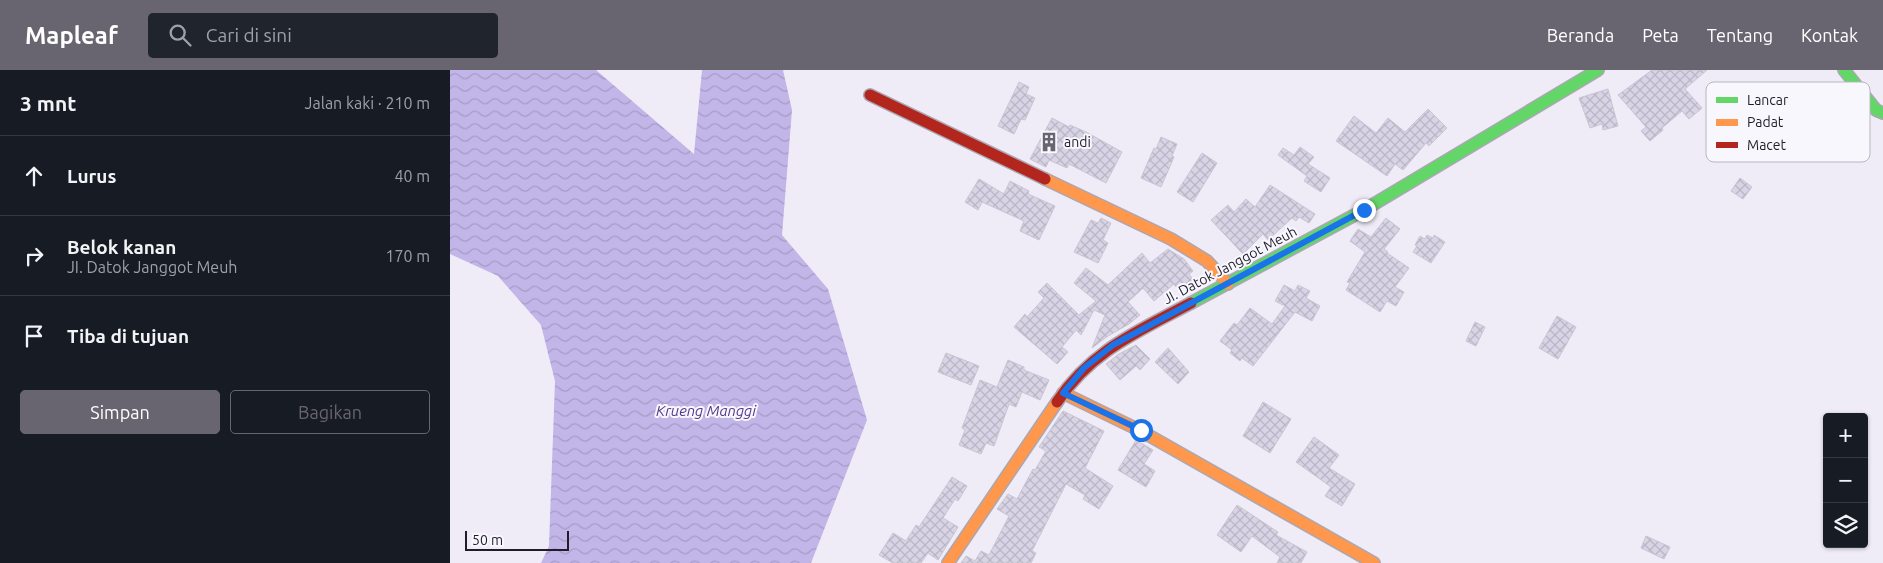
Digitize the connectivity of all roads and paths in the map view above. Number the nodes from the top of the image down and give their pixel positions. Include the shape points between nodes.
1 (1598, 70) edge
2 (1844, 70) edge
3 (1854, 82) edge
4 (870, 95) dead end
5 (1870, 102) edge
6 (1883, 113) edge
7 (1228, 284) junction
8 (1063, 393) junction
9 (948, 563) edge
10 (1374, 563) edge

1 - 7 street, JI. Datok Janggot Meuh via 1364,210
2 - 3 street
4 - 7 street via 1171,239 1207,261
5 - 6 street
7 - 8 street, JI. Datok Janggot Meuh via 1113,345 1084,368
8 - 9 street, JI. Datok Janggot Meuh
8 - 10 street via 1141,430

